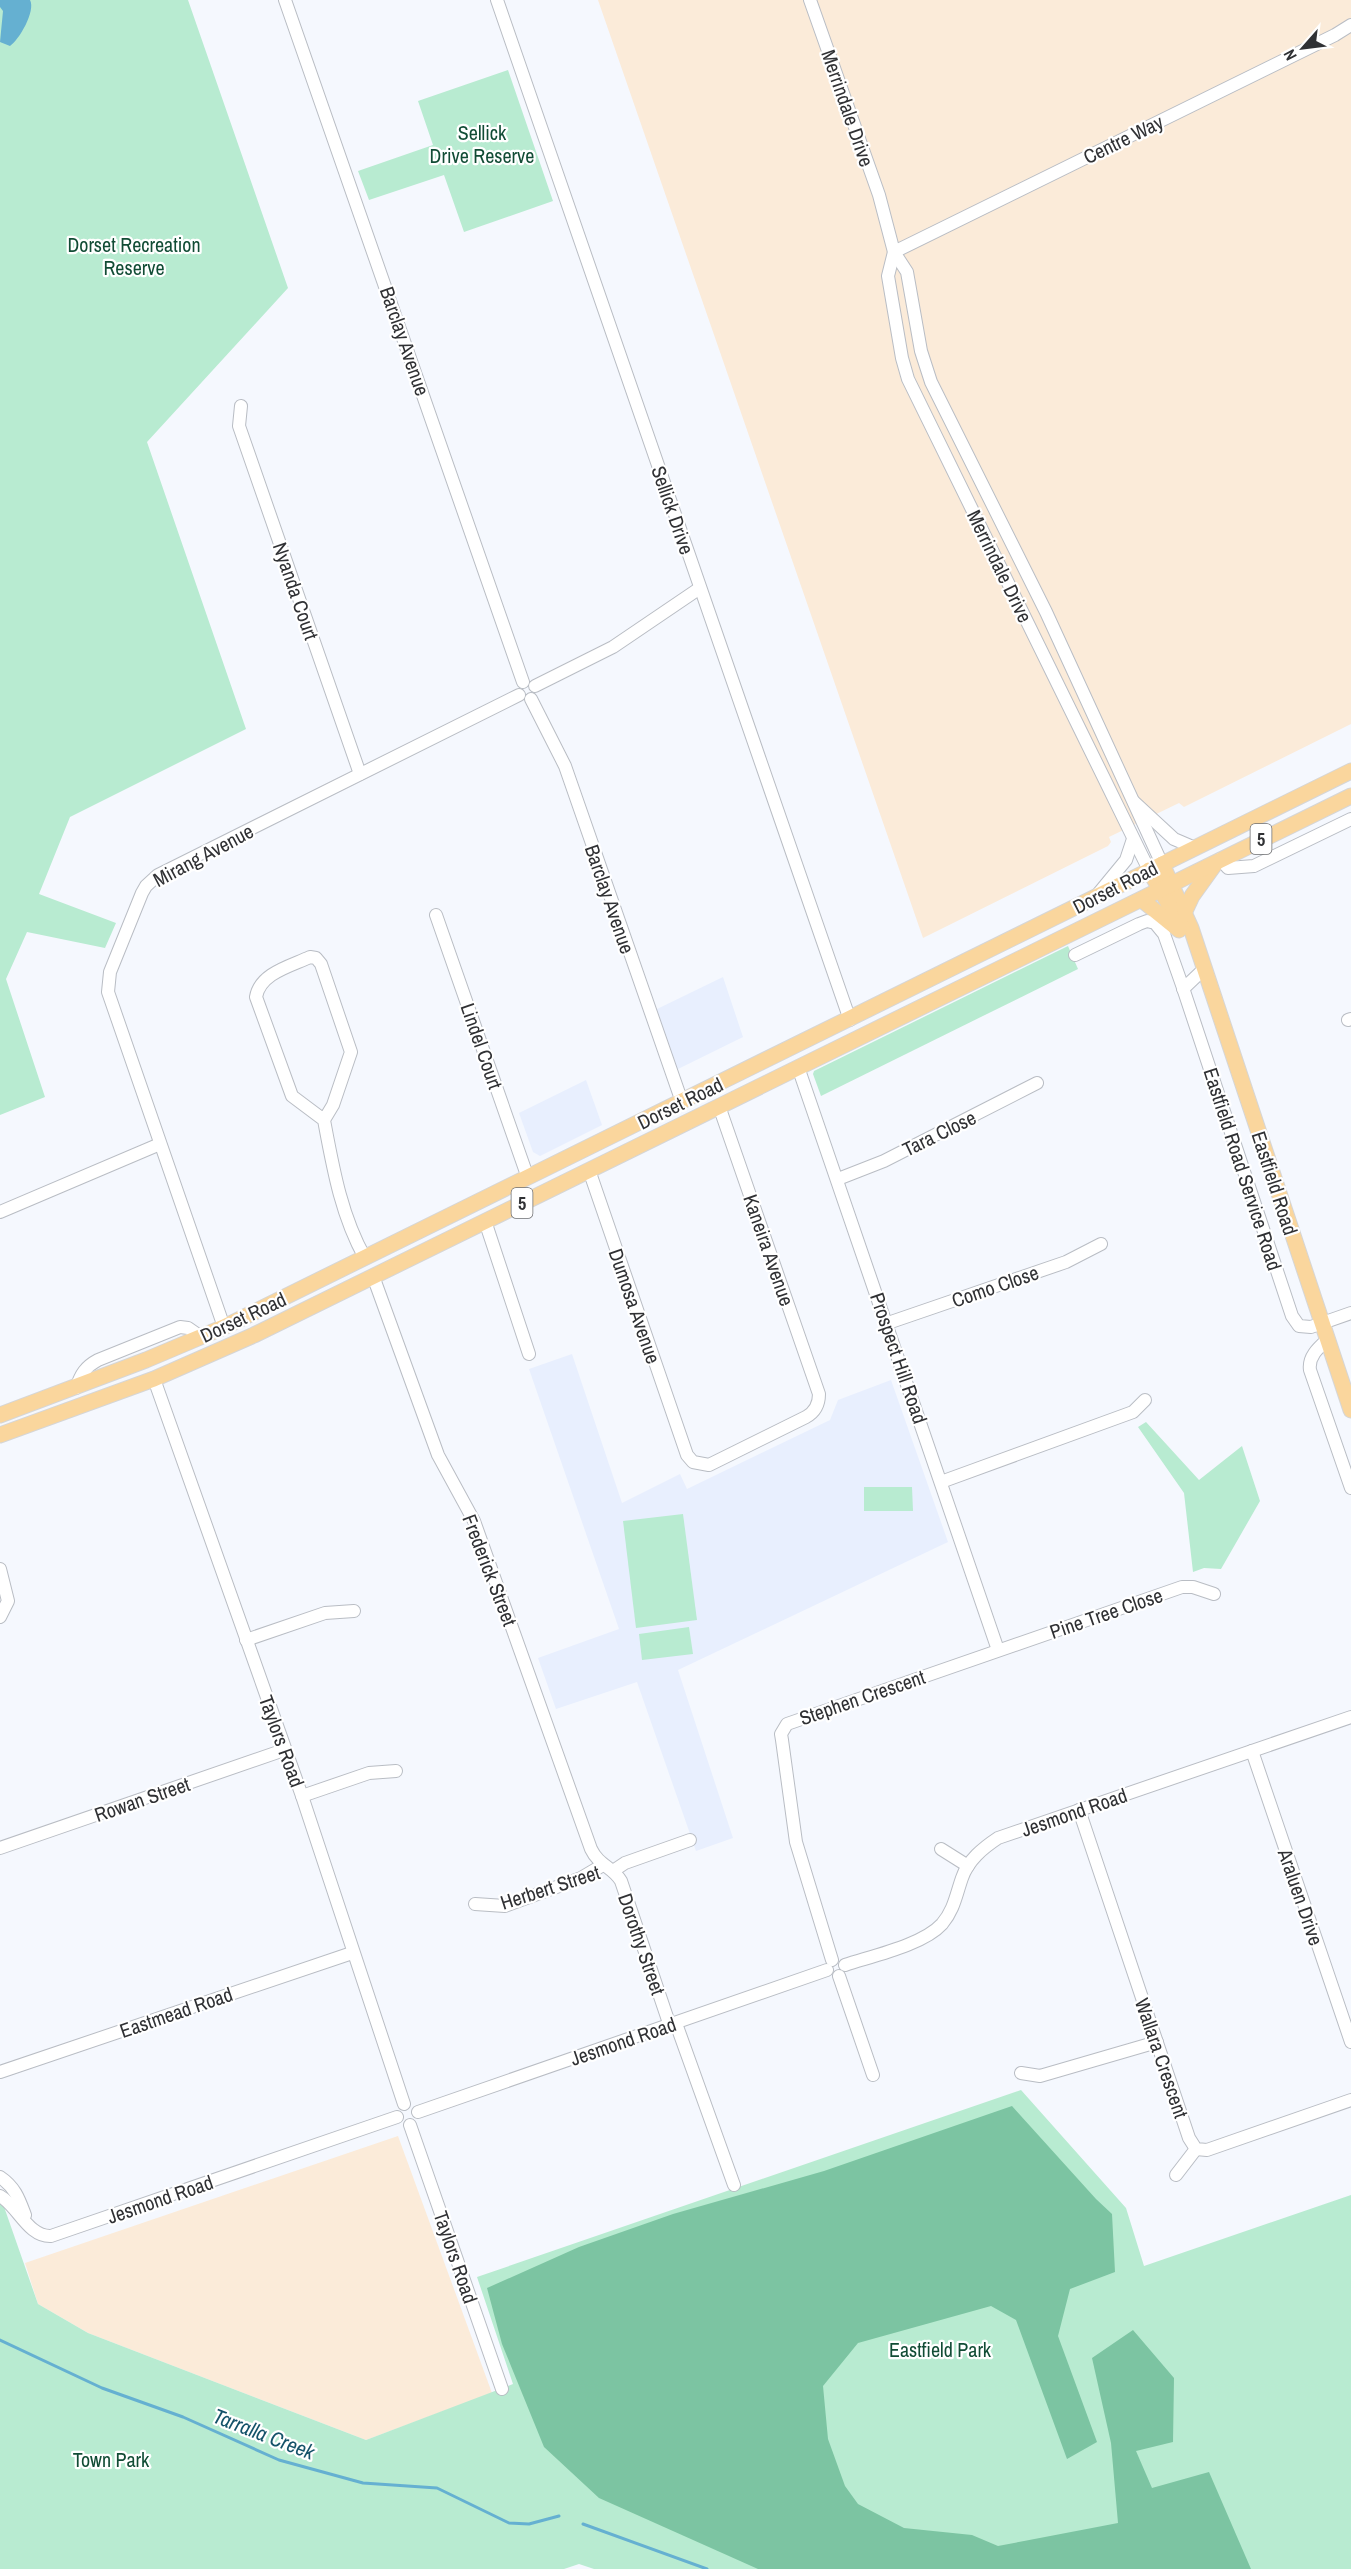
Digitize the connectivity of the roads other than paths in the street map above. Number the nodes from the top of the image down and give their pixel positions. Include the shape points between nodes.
1 (285, 0) edge
2 (497, 0) edge
3 (810, 0) edge
4 (1351, 25) edge
5 (894, 252) junction
6 (241, 406) dead end
7 (1007, 533) junction
8 (988, 543) junction
9 (700, 588) junction
10 (1062, 645) junction
11 (1044, 655) junction
12 (529, 684) junction
13 (525, 697) junction
14 (1351, 771) edge
15 (360, 774) junction
16 (1351, 796) edge
17 (1129, 797) junction
18 (1351, 819) edge
19 (1133, 839) junction
20 (1195, 848) junction
21 (1218, 860) junction
22 (1156, 867) junction
23 (1167, 887) junction
24 (1095, 897) junction
25 (1142, 900) junction
26 (1185, 911) junction
27 (436, 915) dead end
28 (1188, 938) junction
29 (1075, 954) dead end
30 (1201, 962) junction
31 (1183, 989) junction
32 (850, 1020) junction
33 (859, 1037) junction
34 (798, 1067) junction
35 (1037, 1083) dead end
36 (682, 1102) junction
37 (719, 1106) junction
38 (324, 1120) junction
39 (160, 1144) junction
40 (580, 1152) junction
41 (589, 1170) junction
42 (528, 1178) junction
43 (838, 1179) junction
44 (0, 1212) edge
45 (485, 1221) junction
46 (1101, 1244) dead end
47 (365, 1258) junction
48 (373, 1276) junction
49 (1351, 1314) edge
50 (888, 1323) junction
51 (1322, 1324) junction
52 (224, 1327) junction
53 (201, 1337) junction
54 (1327, 1340) junction
55 (529, 1354) dead end
56 (146, 1360) junction
57 (154, 1379) junction
58 (76, 1388) junction
59 (1144, 1400) dead end
60 (1351, 1410) edge
61 (0, 1415) edge
62 (0, 1435) edge
63 (682, 1442) joint
64 (941, 1482) junction
65 (1351, 1488) edge
66 (0, 1569) edge
67 (1214, 1594) dead end
68 (354, 1611) dead end
69 (0, 1617) edge
70 (246, 1640) junction
71 (998, 1650) junction
72 (1351, 1717) edge
73 (284, 1750) junction
74 (1252, 1751) junction
75 (396, 1771) dead end
76 (302, 1796) junction
77 (1078, 1810) junction
78 (690, 1840) dead end
79 (0, 1848) edge
80 (941, 1850) dead end
81 (968, 1866) junction
82 (608, 1868) junction
83 (475, 1904) dead end
84 (352, 1953) junction
85 (830, 1965) junction
86 (842, 1971) junction
87 (673, 2024) junction
88 (1157, 2042) junction
89 (1351, 2043) edge
90 (0, 2072) edge
91 (1021, 2073) dead end
92 (873, 2075) dead end
93 (1351, 2100) edge
94 (404, 2104) junction
95 (418, 2112) junction
96 (397, 2117) junction
97 (410, 2125) junction
98 (1196, 2149) junction
99 (1176, 2175) dead end
100 (0, 2177) edge
101 (734, 2185) dead end
102 (0, 2196) edge
103 (28, 2223) junction
104 (502, 2389) dead end

1 - 12 street, Barclay Avenue
2 - 9 street, Sellick Drive
3 - 5 street, Merrindale Drive via 879,195
4 - 5 street, Centre Way
5 - 7 street, Merrindale Drive via 907,272 921,351 932,382
5 - 8 street, Merrindale Drive via 888,276 908,378
6 - 15 street, Nyanda Court via 239,426
7 - 8 street
7 - 10 street, Merrindale Drive
8 - 11 street, Merrindale Drive
9 - 12 street via 613,646
9 - 32 street, Sellick Drive
10 - 11 street
10 - 17 street, Merrindale Drive
11 - 19 street, Merrindale Drive
12 - 13 street via 518,689
13 - 15 street, Mirang Avenue
13 - 36 street, Barclay Avenue via 565,766
14 - 20 main road, Dorset Road / 5
15 - 39 street, Mirang Avenue via 158,875 142,893 107,985
16 - 21 main road, Dorset Road / 5
17 - 20 street via 1174,839
17 - 22 street, Merrindale Drive
18 - 21 street via 1254,866 1228,868
19 - 22 street, Merrindale Drive
19 - 24 street via 1126,860
20 - 22 main road, Dorset Road / 5
21 - 23 main road, Dorset Road / 5
21 - 26 main road
22 - 23 main road, Eastfield Road
22 - 24 main road, Dorset Road / 5
23 - 25 main road, Dorset Road / 5
23 - 26 main road, Eastfield Road
23 - 28 main road, Eastfield Road
24 - 32 main road, Dorset Road / 5
25 - 28 main road
25 - 33 main road, Dorset Road / 5
26 - 30 main road, Eastfield Road
27 - 42 street, Lindel Court
28 - 30 main road, Eastfield Road
29 - 31 street, Eastfield Road Service Road via 1139,924 1155,923 1164,934
30 - 31 street
30 - 51 main road, Eastfield Road
31 - 51 street, Eastfield Road Service Road via 1292,1316 1303,1327
32 - 33 main road
32 - 36 main road, Dorset Road / 5
33 - 34 main road, Dorset Road / 5
34 - 37 main road, Dorset Road / 5
34 - 43 street, Prospect Hill Road
35 - 43 street, Tara Close via 884,1161
36 - 40 main road, Dorset Road / 5
37 - 41 main road, Dorset Road / 5
37 - 63 street, Kaneira Avenue via 819,1394 812,1414 709,1465 693,1462
38 - 38 street via 292,1096 256,997 264,979 310,957 321,964 351,1052
38 - 47 street via 341,1203 351,1234
39 - 44 street
39 - 52 street, Mirang Avenue
40 - 41 main road
40 - 42 main road, Dorset Road / 5
41 - 45 main road, Dorset Road / 5
41 - 63 street, Dumosa Avenue
42 - 47 main road, Dorset Road / 5
43 - 50 street, Prospect Hill Road
45 - 48 main road, Dorset Road / 5
45 - 55 street
46 - 50 street, Como Close via 1066,1262
47 - 48 main road
47 - 52 main road, Dorset Road / 5
48 - 57 main road, Dorset Road / 5
48 - 82 street, Frederick Street via 438,1455 474,1521 591,1849 597,1861
49 - 51 street
50 - 64 street, Prospect Hill Road
51 - 54 main road, Eastfield Road
52 - 53 main road, Dorset Road / 5
53 - 56 main road, Dorset Road / 5
53 - 58 street via 180,1327 128,1348 88,1365
54 - 60 main road, Eastfield Road
54 - 65 street via 1309,1362 1310,1370
56 - 57 main road
56 - 58 main road, Dorset Road / 5
57 - 62 main road, Dorset Road / 5
57 - 70 street, Taylors Road
58 - 61 main road, Dorset Road / 5
59 - 64 street via 1133,1412
64 - 71 street, Prospect Hill Road
66 - 69 street via 8,1601
67 - 71 street, Pine Tree Close via 1182,1587
68 - 70 street via 325,1613
70 - 73 street, Taylors Road
71 - 85 street, Stephen Crescent via 791,1721 784,1728 783,1750 796,1842
72 - 74 street, Jesmond Road
73 - 76 street, Taylors Road
73 - 79 street, Rowan Street
74 - 77 street, Jesmond Road
74 - 89 street, Araluen Drive
75 - 76 street via 369,1773
76 - 84 street, Taylors Road
77 - 81 street, Jesmond Road via 999,1838 978,1852
77 - 88 street, Wallara Crescent
78 - 82 street, Herbert Street
80 - 81 street
81 - 86 street, Jesmond Road via 951,1913 933,1932
82 - 83 street, Herbert Street via 505,1905
82 - 87 street, Dorothy Street via 621,1881 668,2020
84 - 90 street, Eastmead Road
84 - 94 street, Taylors Road
85 - 86 street via 840,1959
85 - 87 street, Jesmond Road
86 - 92 street
87 - 95 street, Jesmond Road
87 - 101 street, Dorothy Street
88 - 91 street via 1040,2076
88 - 98 street, Wallara Crescent
93 - 98 street via 1207,2150
94 - 95 street via 413,2105
94 - 96 street
95 - 97 street via 416,2122
96 - 97 street via 400,2123
96 - 103 street, Jesmond Road via 61,2233 44,2236
97 - 104 street, Taylors Road
98 - 99 street
100 - 103 street via 18,2194
102 - 103 street, Jesmond Road

